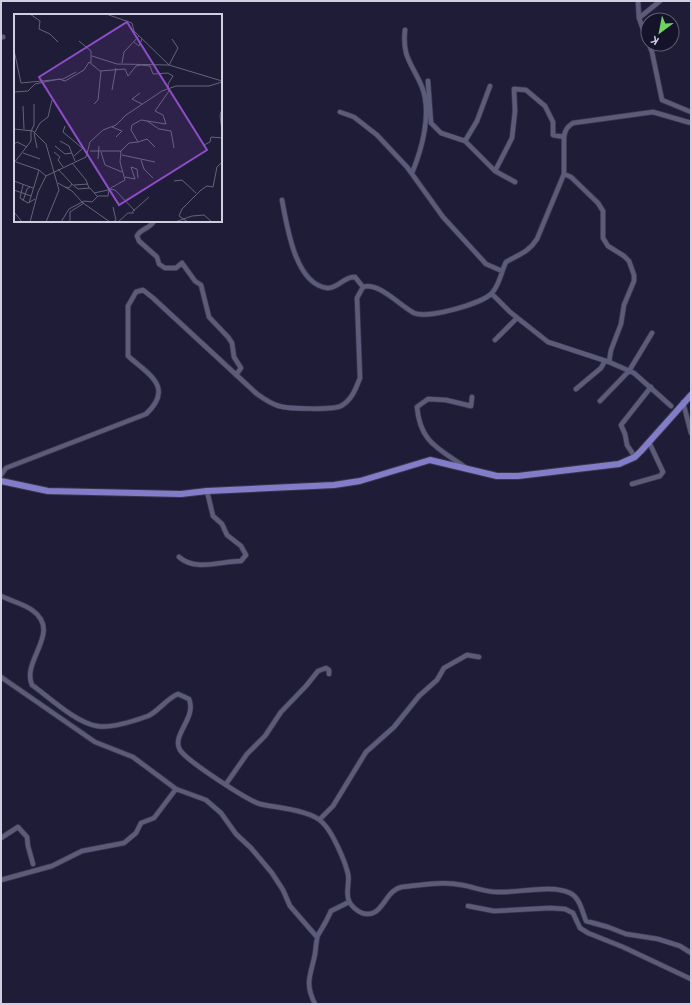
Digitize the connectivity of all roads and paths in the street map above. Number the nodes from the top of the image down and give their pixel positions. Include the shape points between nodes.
1 (638, 1) edge
2 (660, 1) edge
3 (639, 18) joint
4 (405, 30) dead end
5 (652, 52) edge
6 (428, 81) dead end
7 (490, 86) dead end
8 (340, 112) dead end
9 (691, 112) edge
10 (691, 123) edge
11 (564, 137) junction
12 (465, 141) junction
13 (495, 171) junction
14 (412, 173) junction
15 (564, 174) junction
16 (514, 182) dead end
17 (282, 200) dead end
18 (153, 222) edge
19 (502, 271) junction
20 (363, 287) junction
21 (492, 294) junction
22 (517, 318) junction
23 (652, 333) dead end
24 (495, 340) dead end
25 (607, 362) junction
26 (628, 371) junction
27 (236, 375) junction
28 (651, 387) junction
29 (576, 389) dead end
30 (691, 395) edge
31 (472, 397) dead end
32 (600, 401) dead end
33 (683, 402) junction
34 (671, 406) dead end
35 (691, 433) edge
36 (649, 442) junction
37 (635, 457) junction
38 (468, 469) junction
39 (1, 475) edge
40 (1, 481) edge
41 (632, 484) dead end
42 (207, 490) junction
43 (179, 557) dead end
44 (1, 596) edge
45 (479, 656) dead end
46 (329, 674) dead end
47 (1, 676) edge
48 (226, 784) junction
49 (176, 789) junction
50 (320, 819) junction
51 (1, 838) edge
52 (33, 864) dead end
53 (1, 880) edge
54 (349, 902) junction
55 (468, 906) dead end
56 (317, 937) junction
57 (691, 953) edge
58 (691, 979) edge
59 (315, 1004) edge

1 - 3 street
2 - 3 street
4 - 14 street via 407,59 422,88 426,115 419,156
5 - 9 street via 662,100
6 - 12 street via 431,123 441,133
7 - 12 street via 477,121
8 - 14 street via 366,125
10 - 11 street via 653,112 642,113 573,123 565,131
11 - 13 street via 553,135 554,122 545,106 526,90 514,90 512,138
11 - 15 street
12 - 13 street
13 - 16 street
14 - 19 street via 443,217 486,264
15 - 19 street via 532,247 506,262
15 - 25 street via 571,177 598,202 603,211 604,238 608,246 629,262 634,275 624,306 622,324
17 - 20 street via 289,241 304,274 326,288 335,287 351,277 355,277
18 - 27 street via 139,232 139,241 157,257 159,264 165,268 176,268 182,263 201,285 209,317 232,343 234,357 241,368
19 - 21 street
20 - 21 street via 376,286 421,315 463,306 483,300
20 - 27 street via 357,298 360,378 356,389 341,406 332,409 281,407 257,394
21 - 22 street
22 - 24 street
22 - 25 street via 548,342
23 - 26 street
25 - 26 street
25 - 29 street
26 - 28 street
26 - 32 street
27 - 39 street via 153,298 139,290 128,306 128,356 154,378 159,396 155,405 146,414 6,468
28 - 34 street
28 - 37 street via 620,425 627,445
30 - 33 main road
31 - 38 street via 471,406 428,399 417,407 418,422 429,441
33 - 35 street
33 - 36 main road
36 - 37 main road
36 - 41 street via 662,472 660,476
37 - 38 main road via 619,464 518,476 497,476
38 - 42 main road via 430,460 360,481 334,485
40 - 42 main road via 48,491 181,494
42 - 43 street via 213,516 246,555 241,561 215,562 207,565 184,561
44 - 48 street via 33,611 41,620 44,629 43,641 32,664 29,678 32,685 71,714 97,726 145,717 172,696 184,696 189,699 191,711 179,736 180,750
45 - 50 street via 467,655 444,668 437,680 410,705 394,727 366,752 333,806
46 - 48 street via 326,668 318,671 281,712
47 - 49 street via 83,735 133,757
48 - 50 street via 259,803
49 - 53 street via 154,818 141,824 136,834 124,843 82,851 52,866
49 - 56 street via 206,800 221,813 236,834 272,873 290,906
50 - 54 street via 344,860 348,874
51 - 52 street via 18,827 27,837
54 - 56 street via 331,911
54 - 57 street via 361,913 369,914 379,910 393,891 417,885 462,885 496,892 563,890 578,900 586,921 626,934 665,941
55 - 58 street via 494,911 565,909 572,913 580,928 588,933 623,946
56 - 59 street via 315,955 309,971 309,990

